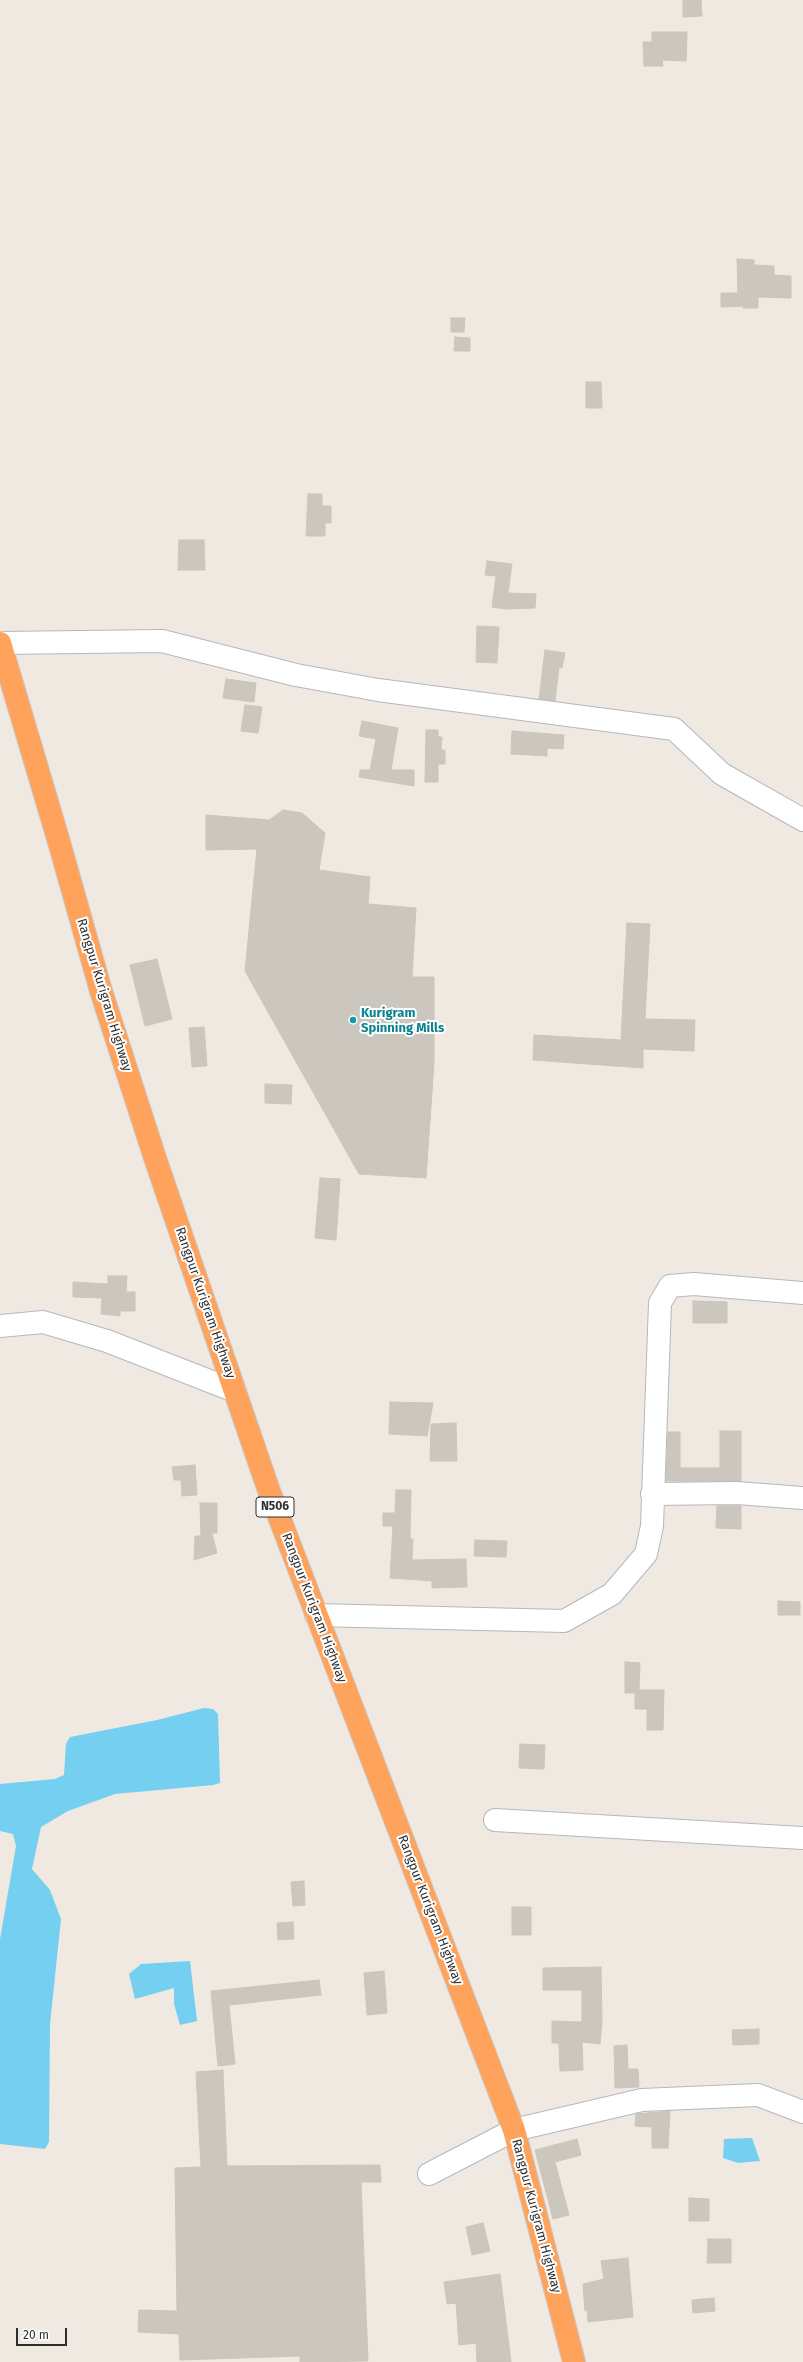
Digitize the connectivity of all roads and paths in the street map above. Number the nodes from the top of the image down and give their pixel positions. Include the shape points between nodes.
1 (0, 643) edge
2 (803, 820) edge
3 (803, 1293) edge
4 (0, 1326) edge
5 (235, 1391) junction
6 (652, 1494) junction
7 (803, 1498) edge
8 (316, 1615) junction
9 (495, 1820) dead end
10 (803, 1838) edge
11 (803, 2112) edge
12 (514, 2130) junction
13 (429, 2174) dead end
14 (574, 2362) edge

1 - 2 street via 162,641 296,675 378,690 674,729 722,774
1 - 5 highway, Rangpur Kurigram Highway / N506 via 101,991 156,1162
3 - 6 street via 694,1284 670,1286 660,1303
4 - 5 street via 43,1322 107,1341
5 - 8 highway, Rangpur Kurigram Highway / N506
6 - 7 street via 737,1493
6 - 8 street via 652,1526 646,1554 612,1594 564,1622
8 - 12 highway, Rangpur Kurigram Highway / N506
9 - 10 street
11 - 12 street via 758,2095 642,2100
12 - 13 street
12 - 14 highway, Rangpur Kurigram Highway / N506

